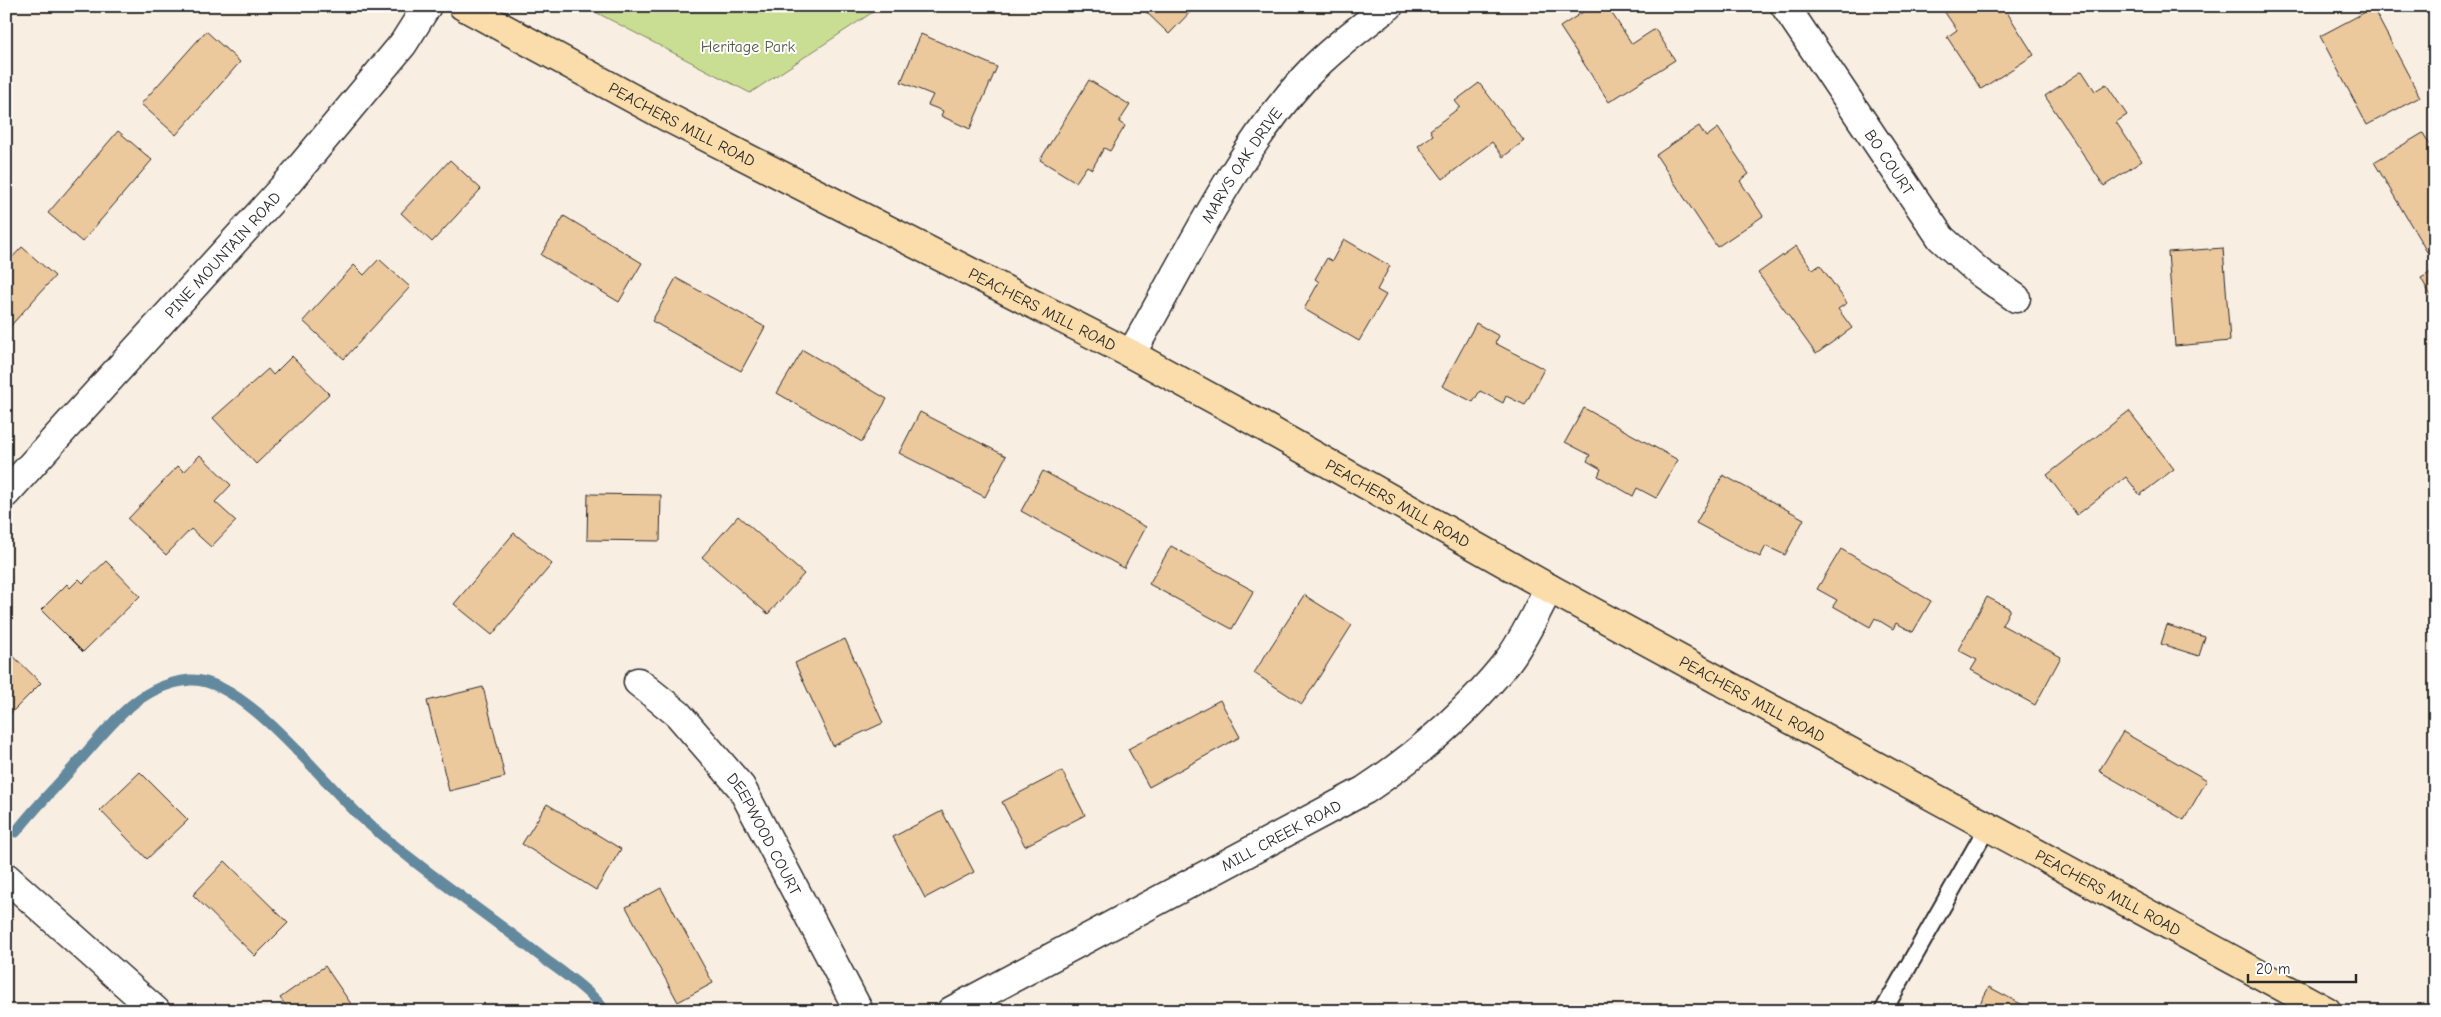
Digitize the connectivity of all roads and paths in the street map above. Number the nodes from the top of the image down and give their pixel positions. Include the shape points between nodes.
1 (427, 6) edge
2 (463, 6) edge
3 (1389, 6) edge
4 (1785, 6) edge
5 (2016, 298) dead end
6 (1131, 354) junction
7 (6, 493) edge
8 (1549, 588) junction
9 (638, 682) dead end
10 (1988, 826) junction
11 (6, 877) edge
12 (156, 1011) edge
13 (859, 1011) edge
14 (951, 1011) edge
15 (1883, 1011) edge
16 (2327, 1011) edge

1 - 7 street, PINE MOUNTAIN ROAD via 403,44 289,181
2 - 6 main road, PEACHERS MILL ROAD via 665,116
3 - 6 street, MARYS OAK DRIVE via 1306,76 1275,115 1234,172
4 - 5 street, BO COURT via 1941,238 1979,272
6 - 8 main road, PEACHERS MILL ROAD
8 - 10 main road, PEACHERS MILL ROAD
8 - 14 street, MILL CREEK ROAD via 1508,660 1435,739 1402,766 1365,790
9 - 13 street, DEEPWOOD COURT via 678,714 741,787
10 - 15 lane
10 - 16 main road, PEACHERS MILL ROAD
11 - 12 street

